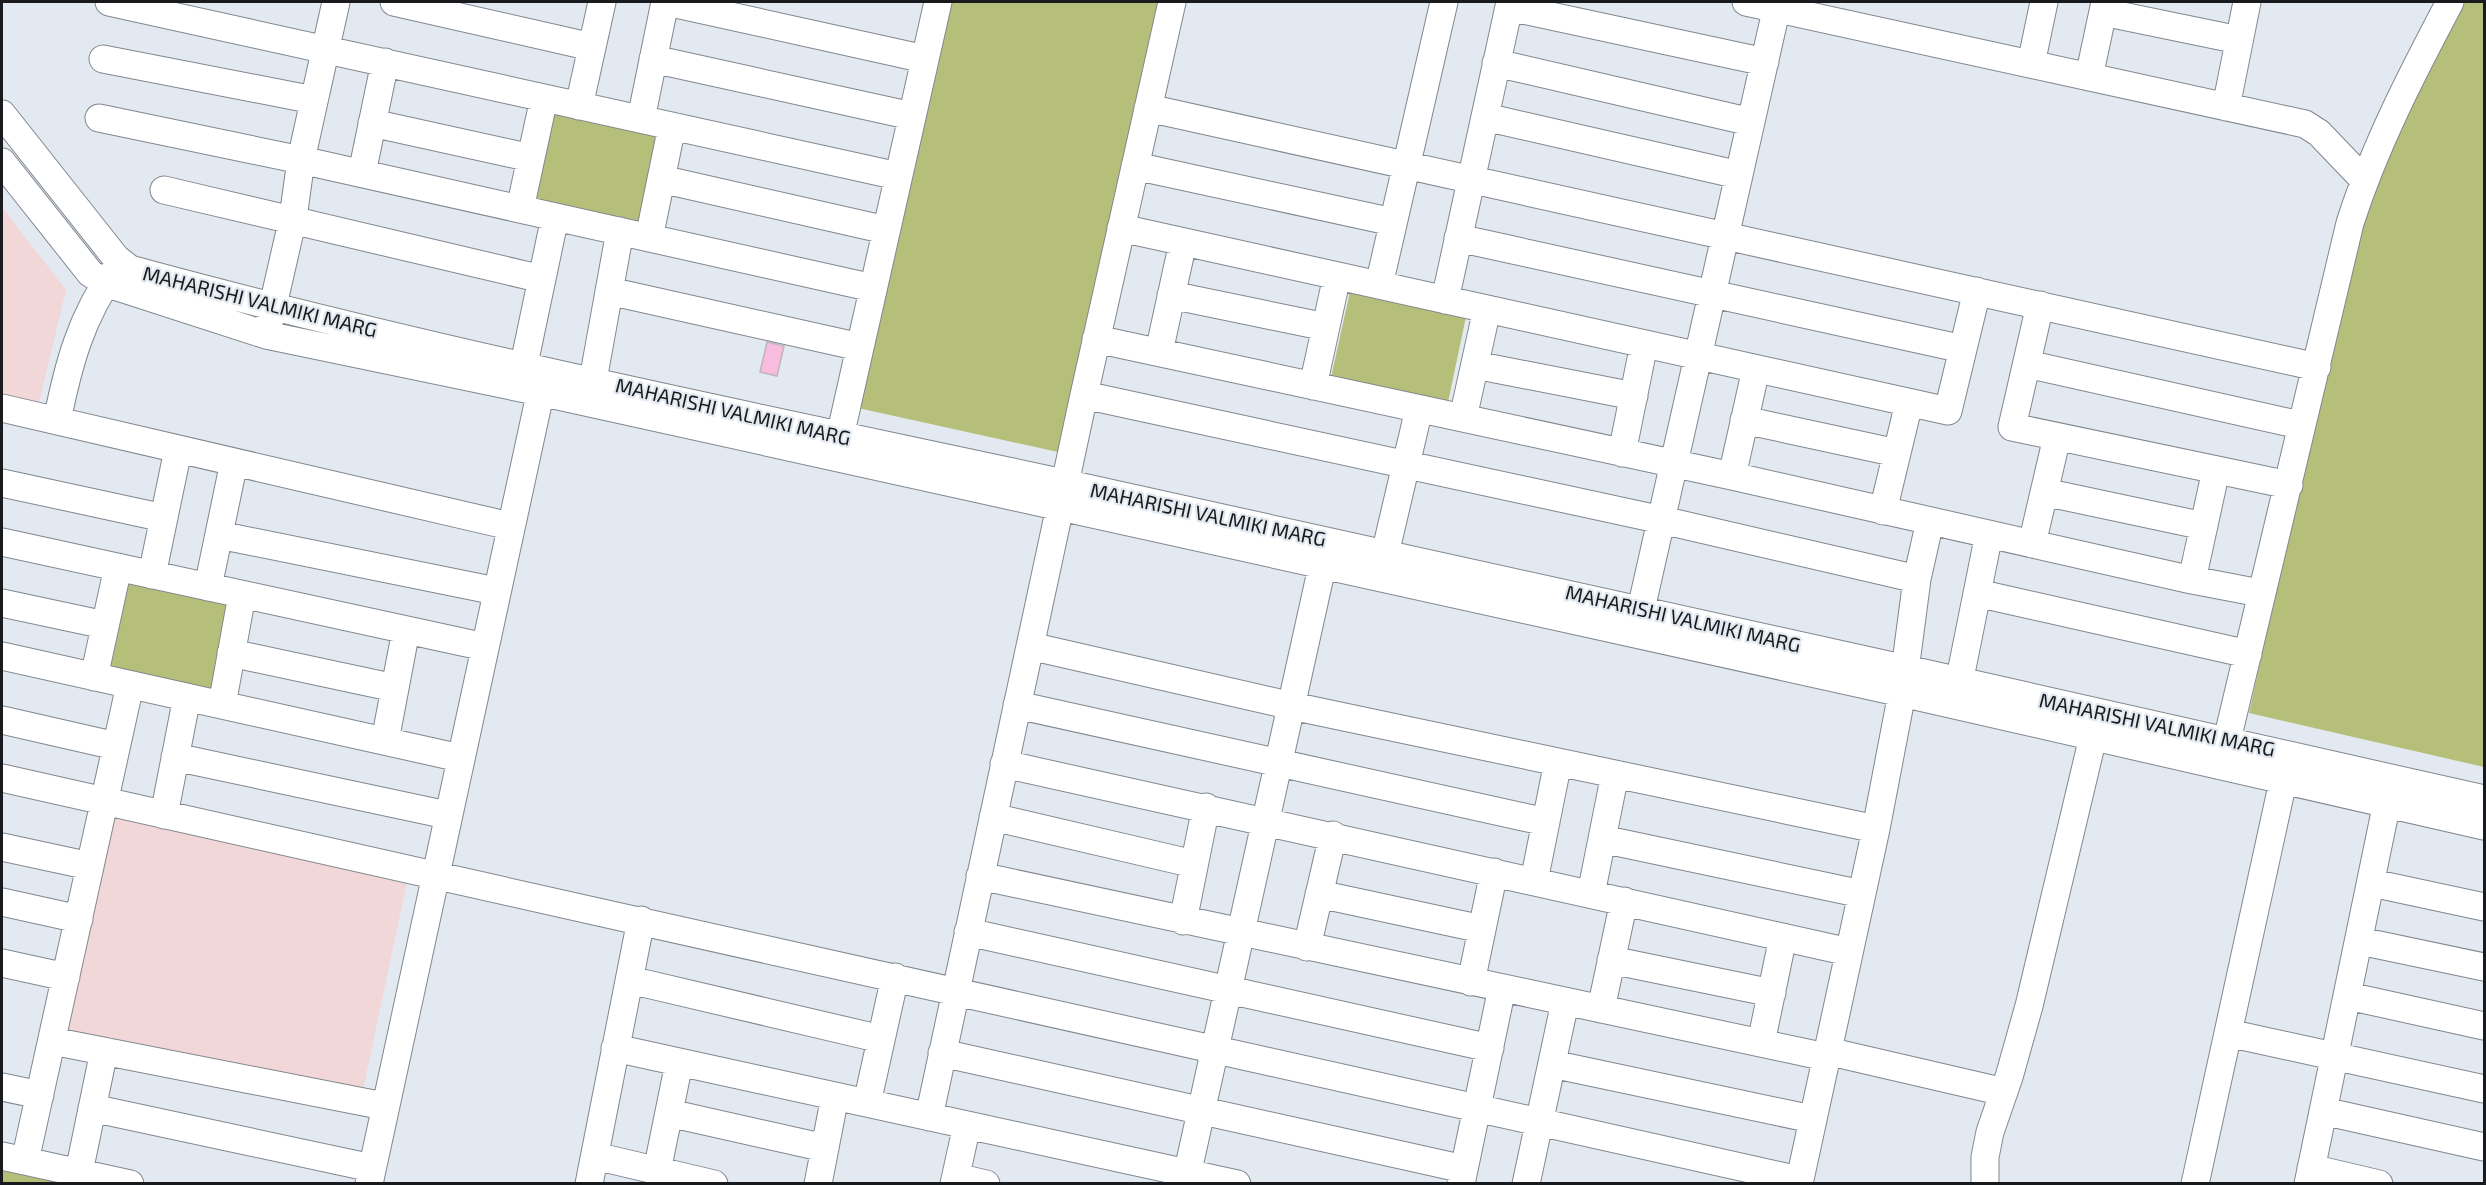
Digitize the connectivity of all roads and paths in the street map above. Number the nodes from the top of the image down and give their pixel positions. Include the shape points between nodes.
1 (109, 2) edge
2 (336, 2) edge
3 (394, 2) edge
4 (603, 2) edge
5 (666, 2) edge
6 (938, 2) edge
7 (1172, 2) edge
8 (1444, 2) edge
9 (1746, 2) edge
10 (2043, 2) edge
11 (2247, 2) edge
12 (2450, 2) edge
13 (1509, 4) edge
14 (1777, 5) edge
15 (2104, 7) edge
16 (2239, 40) junction
17 (592, 47) junction
18 (326, 49) junction
19 (653, 58) junction
20 (925, 58) junction
21 (103, 59) dead end
22 (385, 62) junction
23 (1765, 62) junction
24 (1496, 63) junction
25 (2031, 64) junction
26 (2089, 77) junction
27 (544, 98) junction
28 (314, 100) junction
29 (579, 106) junction
30 (2226, 106) junction
31 (1148, 108) junction
32 (2, 114) edge
33 (912, 116) junction
34 (1485, 117) junction
35 (99, 118) dead end
36 (641, 119) junction
37 (1751, 122) junction
38 (372, 123) junction
39 (672, 126) junction
40 (24, 142) junction
41 (2, 157) edge
42 (531, 158) junction
43 (301, 160) junction
44 (2, 162) edge
45 (1407, 165) junction
46 (1135, 166) junction
47 (362, 173) junction
48 (1739, 175) junction
49 (898, 176) junction
50 (661, 179) junction
51 (1471, 179) junction
52 (2364, 180) junction
53 (164, 190) dead end
54 (520, 209) junction
55 (555, 217) junction
56 (293, 218) junction
57 (1393, 222) junction
58 (1121, 228) junction
59 (886, 230) junction
60 (620, 231) junction
61 (1726, 235) junction
62 (1458, 237) junction
63 (649, 238) junction
64 (1183, 242) junction
65 (121, 262) junction
66 (1336, 276) junction
67 (542, 279) junction
68 (105, 283) junction
69 (1379, 285) junction
70 (873, 288) junction
71 (609, 291) junction
72 (1977, 291) junction
73 (1712, 294) junction
74 (1171, 295) junction
75 (1445, 300) junction
76 (2040, 305) junction
77 (272, 308) junction
78 (1487, 309) junction
79 (1326, 327) junction
80 (266, 335) junction
81 (1096, 339) junction
82 (1644, 344) junction
83 (860, 347) junction
84 (1963, 349) junction
85 (1159, 352) junction
86 (1698, 356) junction
87 (2027, 364) junction
88 (1475, 365) junction
89 (2317, 367) junction
90 (1756, 369) junction
91 (532, 378) junction
92 (593, 380) junction
93 (1313, 386) junction
94 (1084, 395) junction
95 (1634, 396) junction
96 (1909, 403) junction
97 (2, 408) edge
98 (1419, 409) junction
99 (1463, 418) junction
100 (1744, 420) junction
101 (57, 421) junction
102 (2300, 425) junction
103 (2057, 437) junction
104 (838, 446) junction
105 (178, 450) junction
106 (1622, 453) junction
107 (1897, 453) junction
108 (234, 462) junction
109 (1674, 464) junction
110 (1406, 465) junction
111 (2216, 470) junction
112 (1732, 476) junction
113 (2, 483) edge
114 (2289, 485) junction
115 (2044, 492) junction
116 (1062, 495) junction
117 (1883, 511) junction
118 (164, 518) junction
119 (1662, 520) junction
120 (1930, 521) junction
121 (510, 526) junction
122 (2204, 526) junction
123 (1989, 534) junction
124 (219, 535) junction
125 (2, 542) edge
126 (2032, 544) junction
127 (1325, 553) junction
128 (1385, 554) junction
129 (118, 567) junction
130 (152, 575) junction
131 (1917, 579) junction
132 (2192, 580) junction
133 (208, 587) junction
134 (496, 591) junction
135 (1977, 592) junction
136 (2260, 593) junction
137 (242, 595) junction
138 (2, 603) edge
139 (1639, 622) junction
140 (105, 625) junction
141 (406, 630) junction
142 (1030, 646) junction
143 (485, 647) junction
144 (231, 653) junction
145 (2248, 654) junction
146 (2, 656) edge
147 (94, 677) junction
148 (1903, 681) junction
149 (130, 685) junction
150 (395, 688) junction
151 (1957, 694) junction
152 (187, 697) junction
153 (222, 705) junction
154 (1017, 705) junction
155 (1292, 706) junction
156 (2, 720) edge
157 (2093, 736) junction
158 (2227, 740) junction
159 (385, 741) junction
160 (116, 746) junction
161 (2289, 754) junction
162 (175, 757) junction
163 (460, 758) junction
164 (1558, 762) junction
165 (1004, 764) junction
166 (1278, 764) junction
167 (2221, 766) junction
168 (1615, 774) junction
169 (2, 778) edge
170 (2391, 778) junction
171 (2283, 780) junction
172 (2484, 799) edge
173 (104, 801) junction
174 (2389, 804) junction
175 (1206, 807) junction
176 (164, 815) junction
177 (447, 815) junction
178 (993, 817) junction
179 (1266, 820) junction
180 (1546, 822) junction
181 (2484, 826) edge
182 (1876, 829) junction
183 (1333, 836) junction
184 (1602, 839) junction
185 (2, 847) edge
186 (1194, 864) junction
187 (90, 866) junction
188 (1494, 872) junction
189 (436, 873) junction
190 (980, 876) junction
191 (1534, 881) junction
192 (2372, 884) junction
193 (1319, 894) junction
194 (1591, 894) junction
195 (1862, 894) junction
196 (1624, 901) junction
197 (2, 902) edge
198 (2484, 907) edge
199 (79, 918) junction
200 (641, 920) junction
201 (1183, 921) junction
202 (1482, 929) junction
203 (968, 932) junction
204 (1241, 933) junction
205 (1783, 937) junction
206 (2360, 941) junction
207 (1308, 947) junction
208 (1849, 952) junction
209 (1611, 960) junction
210 (2, 963) edge
211 (2484, 967) edge
212 (66, 977) junction
213 (895, 977) junction
214 (630, 980) junction
215 (1471, 982) junction
216 (1502, 988) junction
217 (1228, 990) junction
218 (956, 991) junction
219 (1772, 993) junction
220 (2348, 996) junction
221 (1565, 1002) junction
222 (1601, 1009) junction
223 (2484, 1026) edge
224 (2228, 1033) junction
225 (881, 1039) junction
226 (52, 1041) junction
227 (1761, 1044) junction
228 (615, 1048) junction
229 (1490, 1048) junction
230 (104, 1051) junction
231 (1215, 1051) junction
232 (942, 1053) junction
233 (1827, 1054) junction
234 (2335, 1056) junction
235 (679, 1063) junction
236 (1552, 1064) junction
237 (2, 1087) edge
238 (2484, 1089) edge
239 (2004, 1092) junction
240 (40, 1095) junction
241 (835, 1096) junction
242 (867, 1103) junction
243 (384, 1106) junction
244 (92, 1108) junction
245 (1476, 1111) junction
246 (2324, 1112) junction
247 (669, 1113) junction
248 (1201, 1113) junction
249 (929, 1117) junction
250 (1812, 1119) junction
251 (1539, 1123) junction
252 (967, 1125) junction
253 (2484, 1147) edge
254 (825, 1148) junction
255 (595, 1156) junction
256 (14, 1158) edge
257 (657, 1171) junction
258 (79, 1172) junction
259 (1127, 1172) edge
260 (370, 1176) edge
261 (1463, 1176) edge
262 (2310, 1176) edge
263 (1186, 1178) edge
264 (955, 1180) edge
265 (1799, 1182) edge
266 (130, 1184) edge
267 (589, 1184) edge
268 (714, 1184) edge
269 (818, 1184) edge
270 (986, 1184) edge
271 (1237, 1184) edge
272 (1526, 1184) edge
273 (1985, 1184) edge
274 (2195, 1184) edge
275 (2379, 1184) edge

1 - 18 street
2 - 18 street
3 - 17 street
4 - 17 street
5 - 19 street
5 - 20 street
6 - 20 street
7 - 31 street
8 - 45 street
9 - 14 street
10 - 25 street
11 - 16 street
12 - 52 street via 2389,120
13 - 23 street
13 - 24 street
14 - 23 street
14 - 25 street
15 - 16 street
15 - 26 street
16 - 30 street
17 - 29 street
18 - 22 street
18 - 28 street
19 - 33 street
19 - 36 street
20 - 33 street
21 - 28 street
22 - 27 street
22 - 38 street
23 - 37 street
24 - 34 street
24 - 37 street
25 - 26 street
26 - 30 street
27 - 29 street
27 - 42 street
28 - 43 street
29 - 36 street
30 - 52 street via 2305,124 2319,133
31 - 45 street
31 - 46 street
32 - 40 street, MAHARISHI VALMIKI MARG
33 - 49 street
34 - 48 street
34 - 51 street
35 - 43 street
36 - 39 street
37 - 48 street
38 - 42 street
38 - 47 street
39 - 49 street
39 - 50 street
40 - 41 street
40 - 65 street, MAHARISHI VALMIKI MARG
42 - 54 street
43 - 47 street
43 - 56 street
44 - 68 street, MAHARISHI VALMIKI MARG via 90,273
45 - 51 street
45 - 57 street
46 - 57 street
46 - 58 street
47 - 54 street
48 - 61 street
49 - 59 street
50 - 59 street
50 - 63 street
51 - 61 street
51 - 62 street
52 - 89 street via 2336,275
53 - 56 street
54 - 55 street
55 - 60 street
55 - 67 street
56 - 67 street
56 - 77 street
57 - 69 street
58 - 64 street
58 - 81 street
59 - 70 street
60 - 63 street
60 - 71 street
61 - 72 street
61 - 73 street
62 - 73 street
62 - 75 street
63 - 70 street
64 - 66 street
64 - 74 street
65 - 68 street
65 - 77 street, MAHARISHI VALMIKI MARG via 130,269
66 - 69 street
66 - 79 street
67 - 91 street
68 - 80 street, MAHARISHI VALMIKI MARG
68 - 101 street via 76,342
69 - 75 street
70 - 83 street
71 - 83 street
71 - 92 street
72 - 76 street
72 - 84 street
73 - 84 street
73 - 86 street
74 - 79 street
74 - 85 street
75 - 78 street
76 - 87 street
76 - 89 street
77 - 80 street
77 - 91 street, MAHARISHI VALMIKI MARG
78 - 82 street
78 - 88 street
79 - 93 street
80 - 91 street, MAHARISHI VALMIKI MARG
81 - 85 street
81 - 94 street
82 - 86 street
82 - 95 street
83 - 104 street
84 - 96 street via 1948,411
85 - 93 street
86 - 90 street
86 - 109 street
87 - 102 street
87 - 103 street via 2012,428
88 - 95 street
88 - 99 street
89 - 102 street
90 - 96 street
90 - 100 street
91 - 92 street, MAHARISHI VALMIKI MARG
91 - 104 street, MAHARISHI VALMIKI MARG
91 - 121 street
92 - 104 street, MAHARISHI VALMIKI MARG
93 - 98 street
94 - 110 street
94 - 116 street
95 - 106 street
96 - 107 street
97 - 101 street
98 - 99 street
98 - 110 street
99 - 106 street
100 - 107 street
100 - 112 street
101 - 105 street
102 - 114 street
103 - 111 street
103 - 115 street
104 - 116 street, MAHARISHI VALMIKI MARG
105 - 108 street
105 - 118 street
106 - 109 street
107 - 117 street
108 - 121 street
108 - 124 street
109 - 112 street
109 - 119 street
110 - 119 street
110 - 128 street
111 - 114 street
111 - 122 street
112 - 117 street
113 - 118 street
114 - 136 street
115 - 122 street
115 - 126 street
116 - 127 street, MAHARISHI VALMIKI MARG
116 - 142 street
117 - 120 street
118 - 130 street
119 - 131 street
119 - 139 street
120 - 123 street
120 - 131 street
121 - 134 street
122 - 132 street
123 - 126 street
123 - 135 street
124 - 133 street
124 - 134 street
125 - 129 street
126 - 132 street
127 - 128 street, MAHARISHI VALMIKI MARG
127 - 139 street, MAHARISHI VALMIKI MARG
127 - 155 street
128 - 139 street, MAHARISHI VALMIKI MARG
129 - 130 street
129 - 140 street
130 - 133 street
131 - 148 street
132 - 136 street
133 - 137 street
134 - 143 street
135 - 145 street
135 - 151 street
136 - 145 street
137 - 141 street
137 - 144 street
138 - 140 street
139 - 148 street, MAHARISHI VALMIKI MARG
140 - 147 street
141 - 143 street
141 - 150 street
142 - 154 street
142 - 155 street
143 - 163 street
144 - 150 street
144 - 153 street
145 - 158 street
146 - 147 street
147 - 149 street
148 - 151 street, MAHARISHI VALMIKI MARG
148 - 182 street
149 - 152 street
149 - 160 street
150 - 159 street
151 - 157 street, MAHARISHI VALMIKI MARG
151 - 158 street, MAHARISHI VALMIKI MARG
152 - 153 street
152 - 162 street
153 - 159 street
154 - 165 street
154 - 166 street
155 - 164 street
155 - 166 street
156 - 160 street
157 - 167 street, MAHARISHI VALMIKI MARG
157 - 239 street via 2029,1006
158 - 161 street, MAHARISHI VALMIKI MARG
158 - 167 street
159 - 163 street
160 - 173 street
161 - 170 street, MAHARISHI VALMIKI MARG
161 - 171 street
162 - 176 street
162 - 177 street
163 - 177 street
164 - 168 street
164 - 180 street
165 - 175 street
165 - 178 street
166 - 179 street
166 - 180 street
167 - 171 street, MAHARISHI VALMIKI MARG
168 - 182 street
168 - 184 street
169 - 173 street
170 - 172 street, MAHARISHI VALMIKI MARG
170 - 174 street
171 - 174 street, MAHARISHI VALMIKI MARG
171 - 224 street
173 - 176 street
173 - 187 street
174 - 181 street, MAHARISHI VALMIKI MARG
174 - 192 street
175 - 179 street
175 - 186 street
176 - 189 street
177 - 189 street
178 - 186 street
178 - 190 street
179 - 183 street
179 - 204 street
180 - 191 street
182 - 195 street
183 - 188 street
183 - 193 street
184 - 194 street
184 - 195 street
185 - 187 street
186 - 201 street
187 - 199 street
188 - 191 street
188 - 202 street
189 - 200 street
189 - 243 street
190 - 201 street
190 - 203 street
191 - 194 street
192 - 198 street
192 - 206 street
193 - 202 street
193 - 207 street
194 - 196 street
195 - 208 street
196 - 205 street
196 - 209 street
197 - 199 street
199 - 212 street
200 - 213 street
200 - 214 street
201 - 204 street
202 - 215 street
203 - 217 street
203 - 218 street
204 - 207 street
204 - 217 street
205 - 208 street
205 - 219 street
206 - 211 street
206 - 220 street
207 - 215 street
208 - 233 street
209 - 219 street
209 - 222 street
210 - 212 street
212 - 226 street
213 - 218 street
213 - 225 street
214 - 225 street
214 - 228 street
215 - 216 street
216 - 221 street
216 - 229 street
217 - 229 street
217 - 231 street
218 - 231 street
218 - 232 street
219 - 227 street
220 - 223 street
220 - 234 street
221 - 222 street
221 - 236 street
222 - 227 street
224 - 234 street
224 - 274 street
225 - 242 street
226 - 230 street
226 - 240 street
227 - 233 street
228 - 235 street
228 - 255 street
229 - 245 street
230 - 243 street
230 - 244 street
231 - 245 street
231 - 248 street
232 - 248 street
232 - 249 street
233 - 239 street
233 - 250 street
234 - 238 street
234 - 246 street
235 - 241 street
235 - 247 street
236 - 250 street
236 - 251 street
237 - 240 street
239 - 273 street via 1985,1156
240 - 256 street
241 - 242 street
241 - 254 street
242 - 249 street
243 - 260 street
244 - 258 street
244 - 260 street
245 - 251 street
245 - 261 street
246 - 253 street
246 - 262 street
247 - 254 street
247 - 257 street
248 - 261 street
248 - 263 street
249 - 252 street
250 - 265 street
251 - 265 street
251 - 272 street
252 - 259 street
252 - 264 street
254 - 269 street
255 - 257 street
255 - 267 street
256 - 258 street
257 - 268 street
258 - 266 street
259 - 263 street
262 - 275 street
263 - 271 street
264 - 270 street

